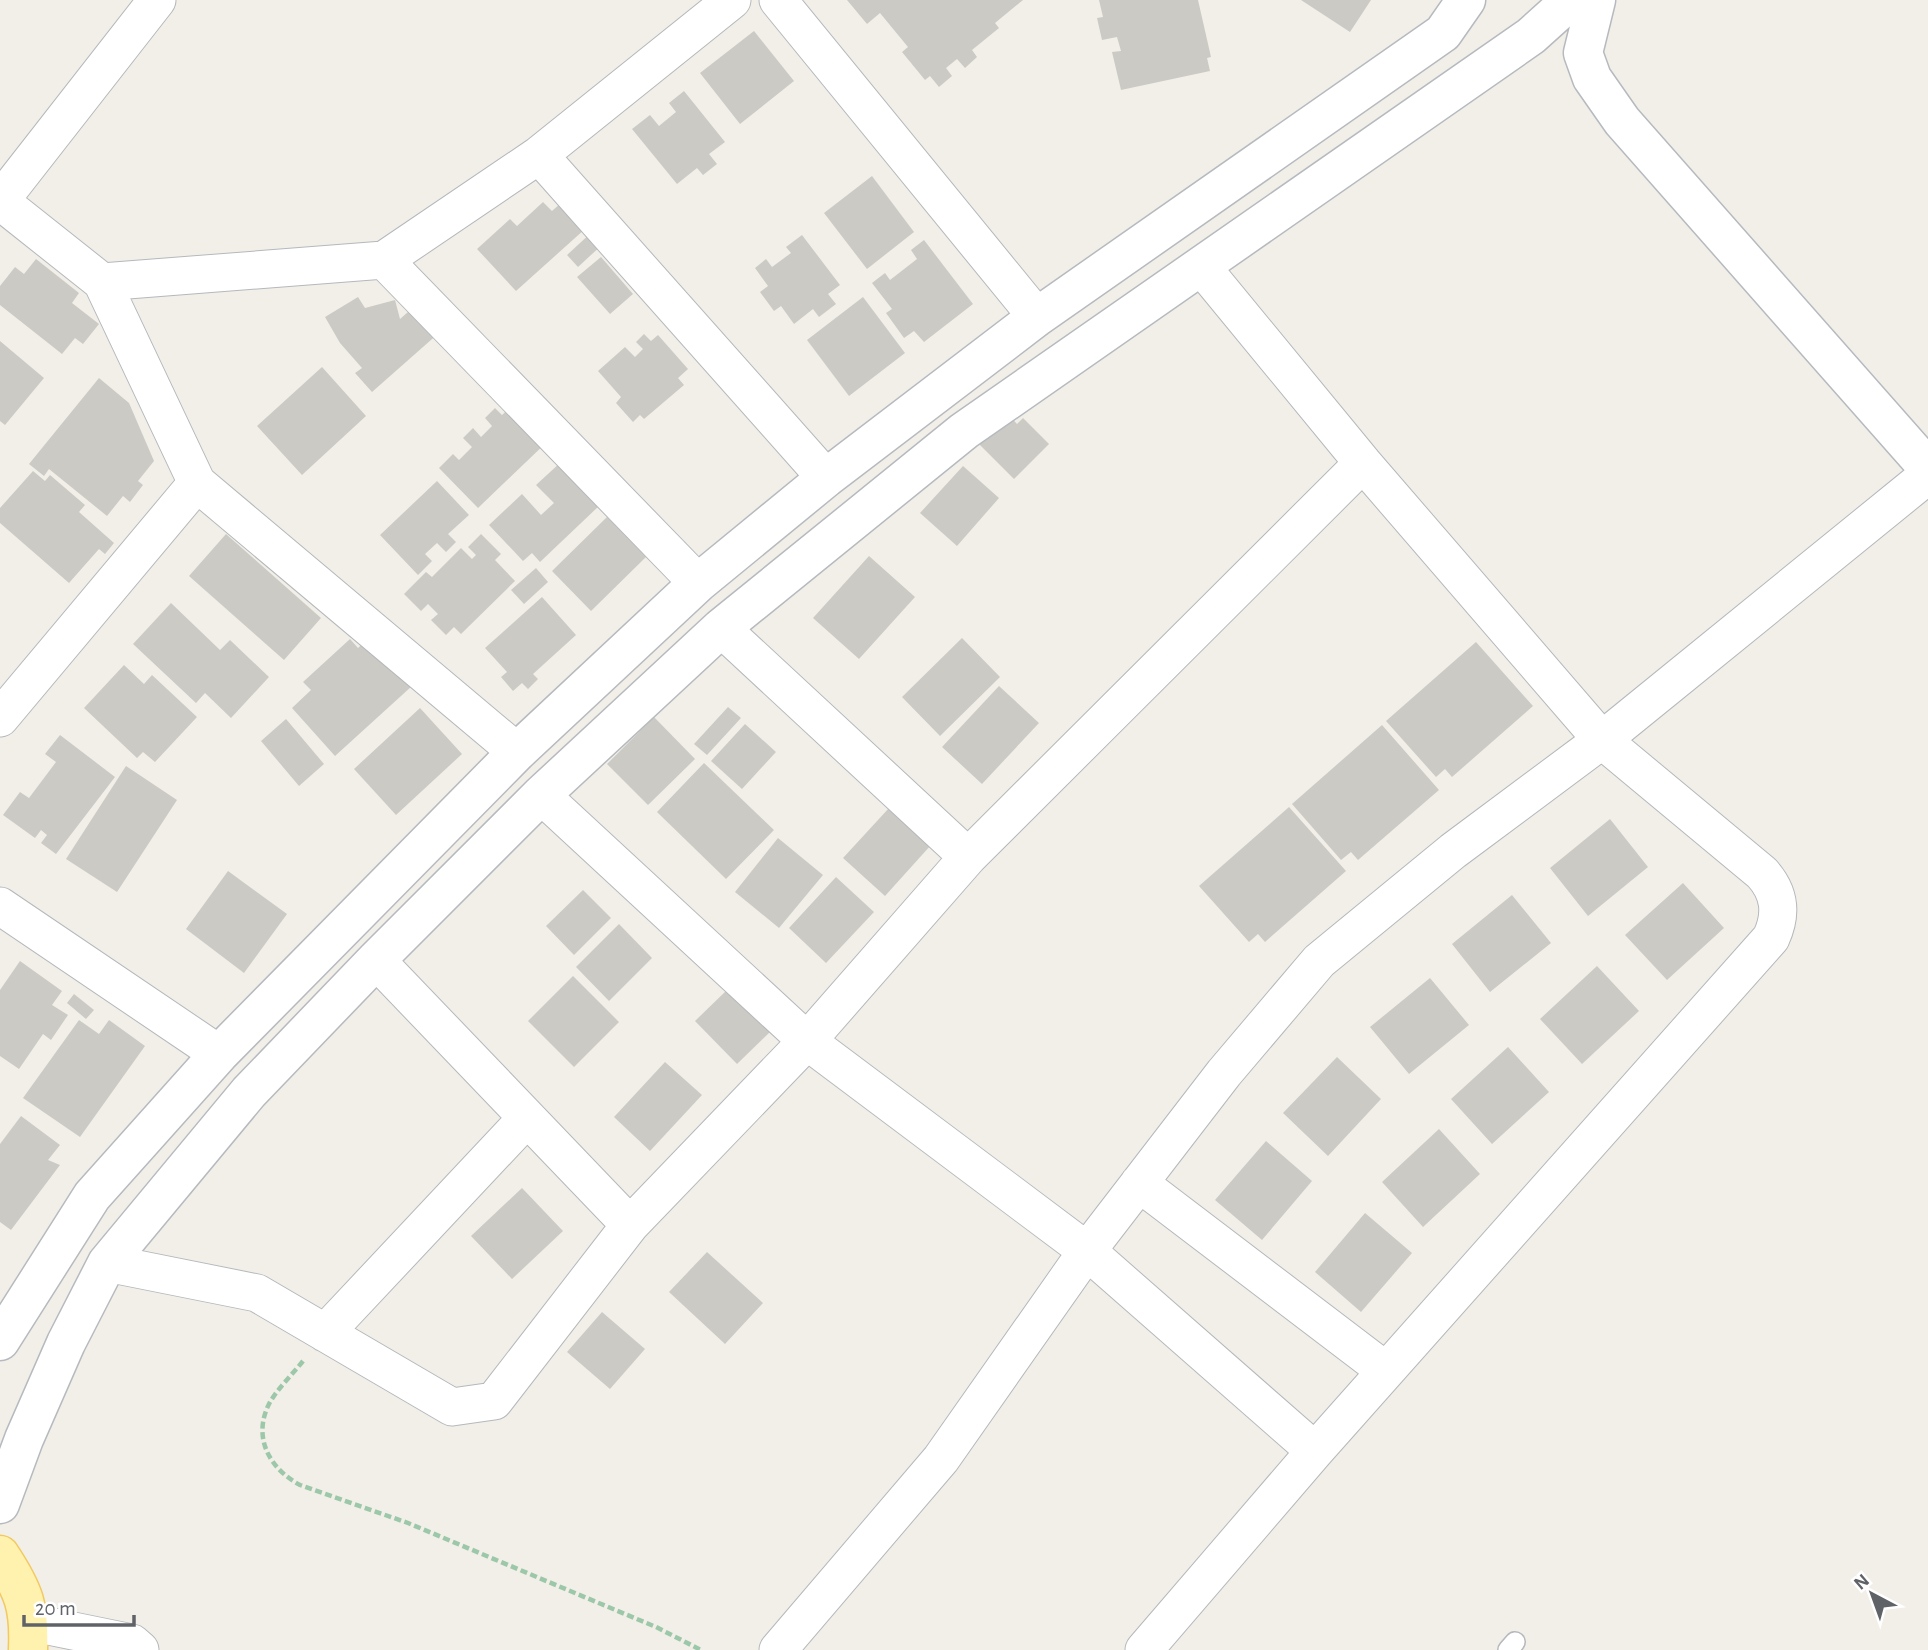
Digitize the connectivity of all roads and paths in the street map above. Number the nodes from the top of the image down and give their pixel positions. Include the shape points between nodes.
1 (157, 0) edge
2 (732, 0) edge
3 (778, 0) edge
4 (1466, 0) edge
5 (1571, 0) edge
6 (1596, 0) edge
7 (539, 155) junction
8 (0, 201) edge
9 (384, 260) junction
10 (1201, 266) junction
11 (102, 282) junction
12 (1037, 317) junction
13 (1363, 463) junction
14 (1928, 468) edge
15 (1928, 475) edge
16 (826, 478) junction
17 (197, 483) junction
18 (698, 583) junction
19 (721, 628) junction
20 (0, 718) edge
21 (1602, 740) junction
22 (517, 752) junction
23 (541, 795) junction
24 (968, 857) junction
25 (0, 906) edge
26 (376, 960) junction
27 (807, 1041) junction
28 (219, 1054) junction
29 (527, 1118) junction
30 (1139, 1183) junction
31 (630, 1225) junction
32 (1087, 1251) junction
33 (107, 1263) junction
34 (4, 1323) edge
35 (325, 1333) junction
36 (1386, 1371) junction
37 (1315, 1451) junction
38 (0, 1504) edge
39 (0, 1555) edge
40 (28, 1636) edge
41 (140, 1650) edge
42 (701, 1650) edge
43 (778, 1650) edge
44 (1144, 1650) edge

1 - 8 street
2 - 7 street
3 - 12 street
4 - 12 main road via 1443,33
5 - 10 main road via 1531,36
6 - 14 main road via 1583,52 1591,78 1622,121
7 - 9 street
7 - 16 street
8 - 11 street
9 - 11 street
9 - 18 street
10 - 13 street
10 - 19 main road via 964,431
11 - 17 street
12 - 16 main road
13 - 21 street
13 - 24 street
15 - 21 street
16 - 18 main road
17 - 20 street
17 - 22 street
18 - 22 main road
19 - 23 main road
19 - 24 street
21 - 30 street via 1453,851 1319,961
21 - 36 street via 1762,873 1778,903 1776,927 1771,938
22 - 28 main road
23 - 26 main road
23 - 27 street
24 - 27 street
25 - 28 street
26 - 29 street
26 - 33 main road via 249,1092
27 - 31 street
27 - 32 street
28 - 34 main road via 92,1196
29 - 31 street
29 - 35 street
30 - 32 street
30 - 36 street
31 - 35 street via 494,1401 452,1407
32 - 37 street
32 - 43 street via 941,1460
33 - 35 street via 257,1293
33 - 38 main road via 50,1379
35 - 42 path via 265,1415 262,1429 267,1453 285,1477 408,1523
36 - 37 street
37 - 44 street
39 - 40 main road via 19,1585
40 - 41 street via 132,1643

